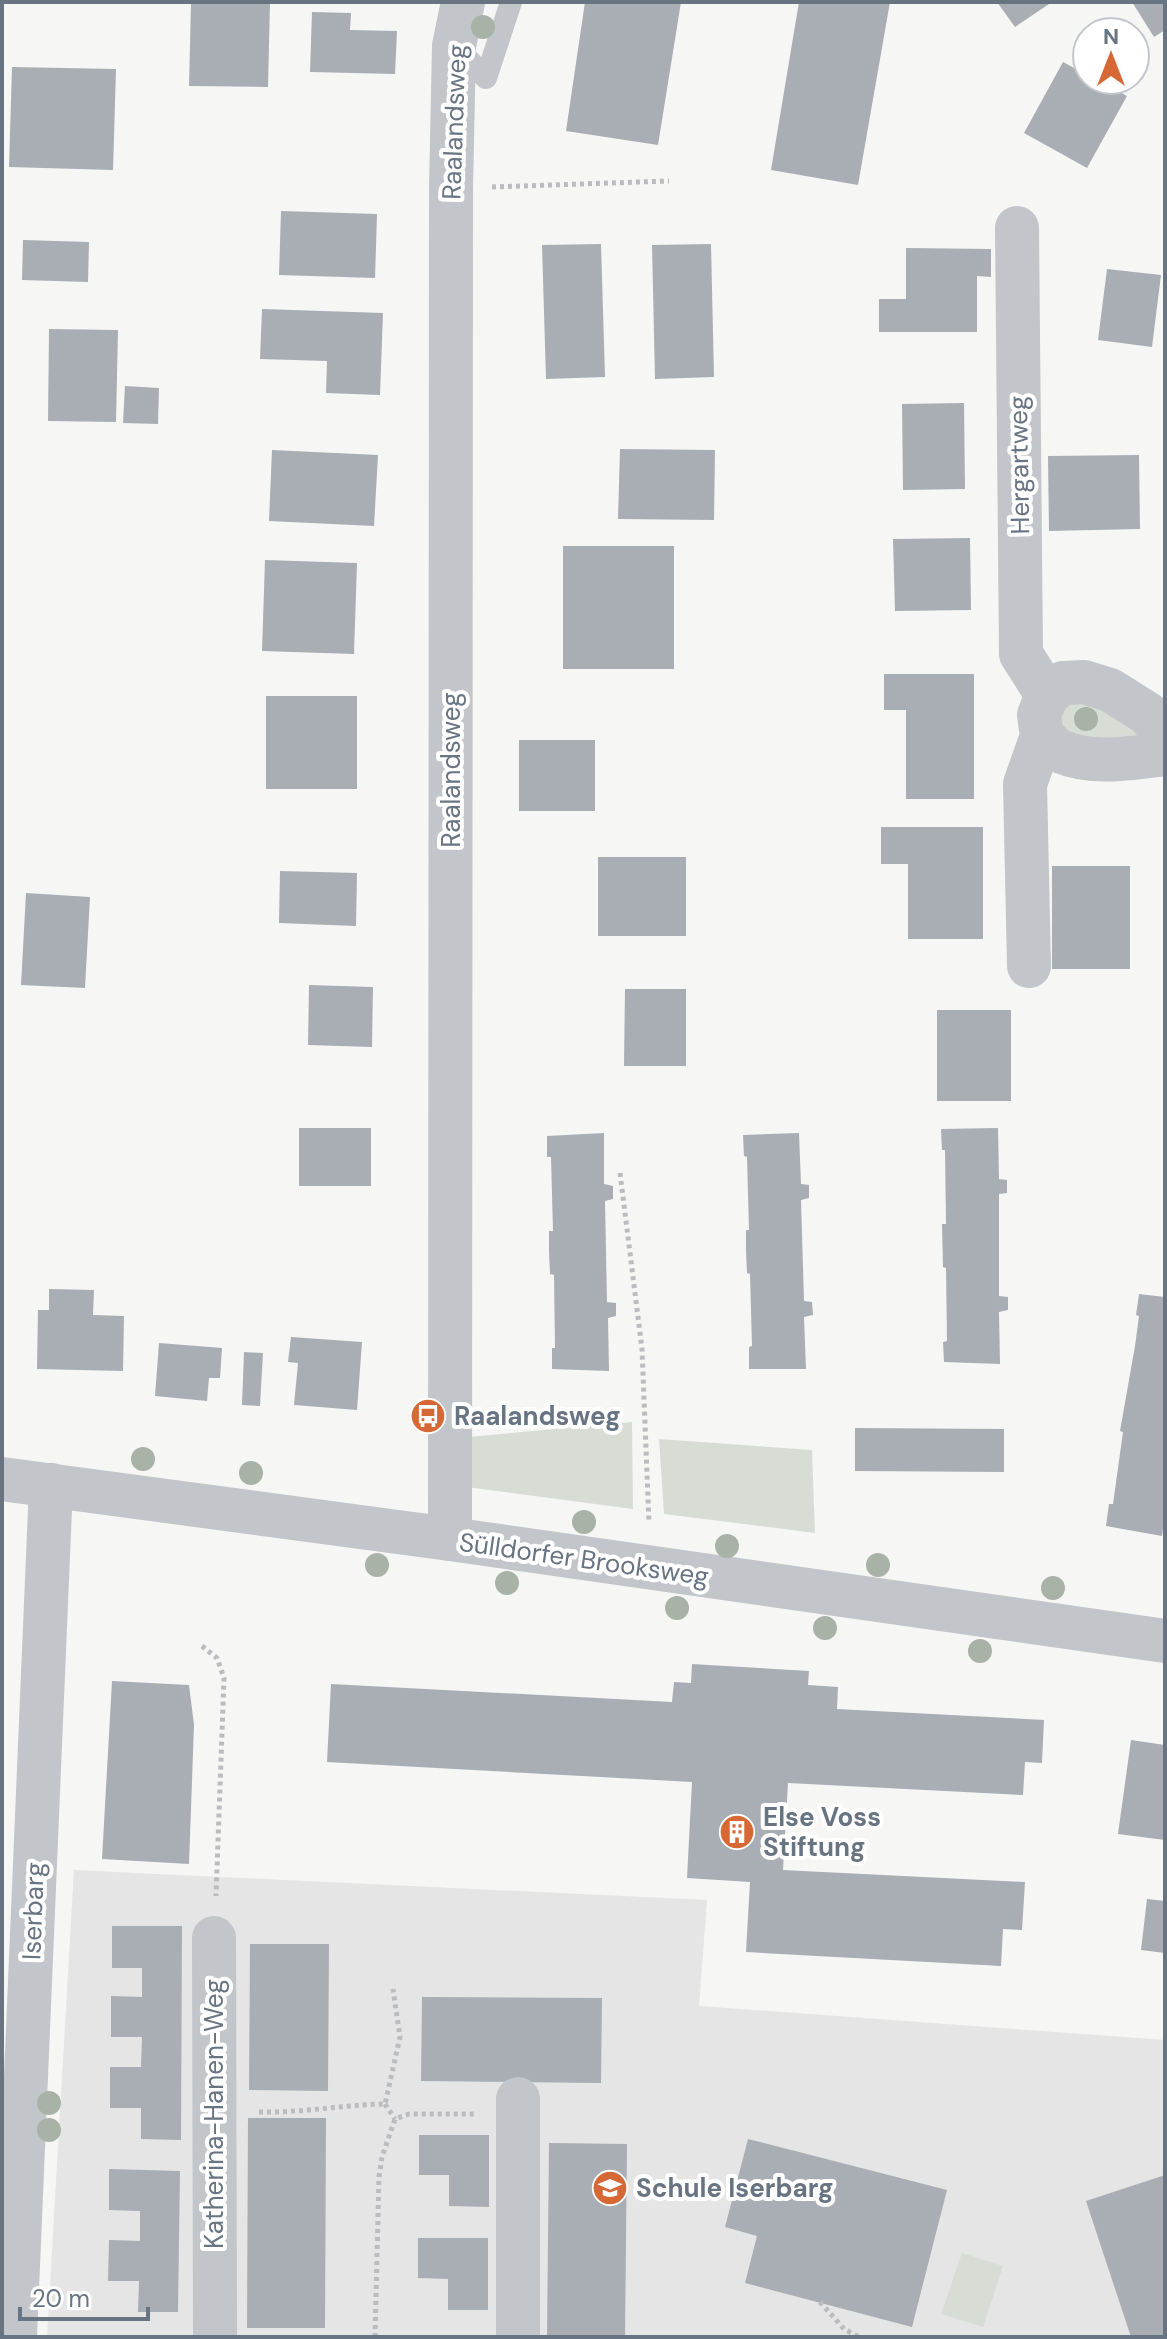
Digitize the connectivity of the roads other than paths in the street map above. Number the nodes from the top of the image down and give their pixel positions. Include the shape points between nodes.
1 (463, 2) edge
2 (511, 2) edge
3 (454, 46) junction
4 (1017, 228) dead end
5 (1045, 715) junction
6 (1165, 734) edge
7 (1165, 754) edge
8 (1029, 966) dead end
9 (2, 1479) edge
10 (51, 1485) junction
11 (450, 1539) junction
12 (1165, 1641) edge
13 (214, 1938) road end
14 (518, 2107) road end
15 (15, 2337) edge
16 (215, 2337) edge
17 (518, 2337) edge

1 - 3 street, Raalandsweg
2 - 3 lane via 486,78
3 - 11 street, Raalandsweg
4 - 5 street, Hergartweg via 1021,654
5 - 6 street via 1063,683 1084,682 1110,690 1148,714
5 - 7 street, Hergartweg via 1059,751 1081,758
5 - 8 street via 1025,784
9 - 10 street, Sülldorfer Brooksweg
10 - 11 street, Sülldorfer Brooksweg
10 - 15 street, Iserbarg
11 - 12 street, Sülldorfer Brooksweg
13 - 16 street, Katherina-Hanen-Weg
14 - 17 street

